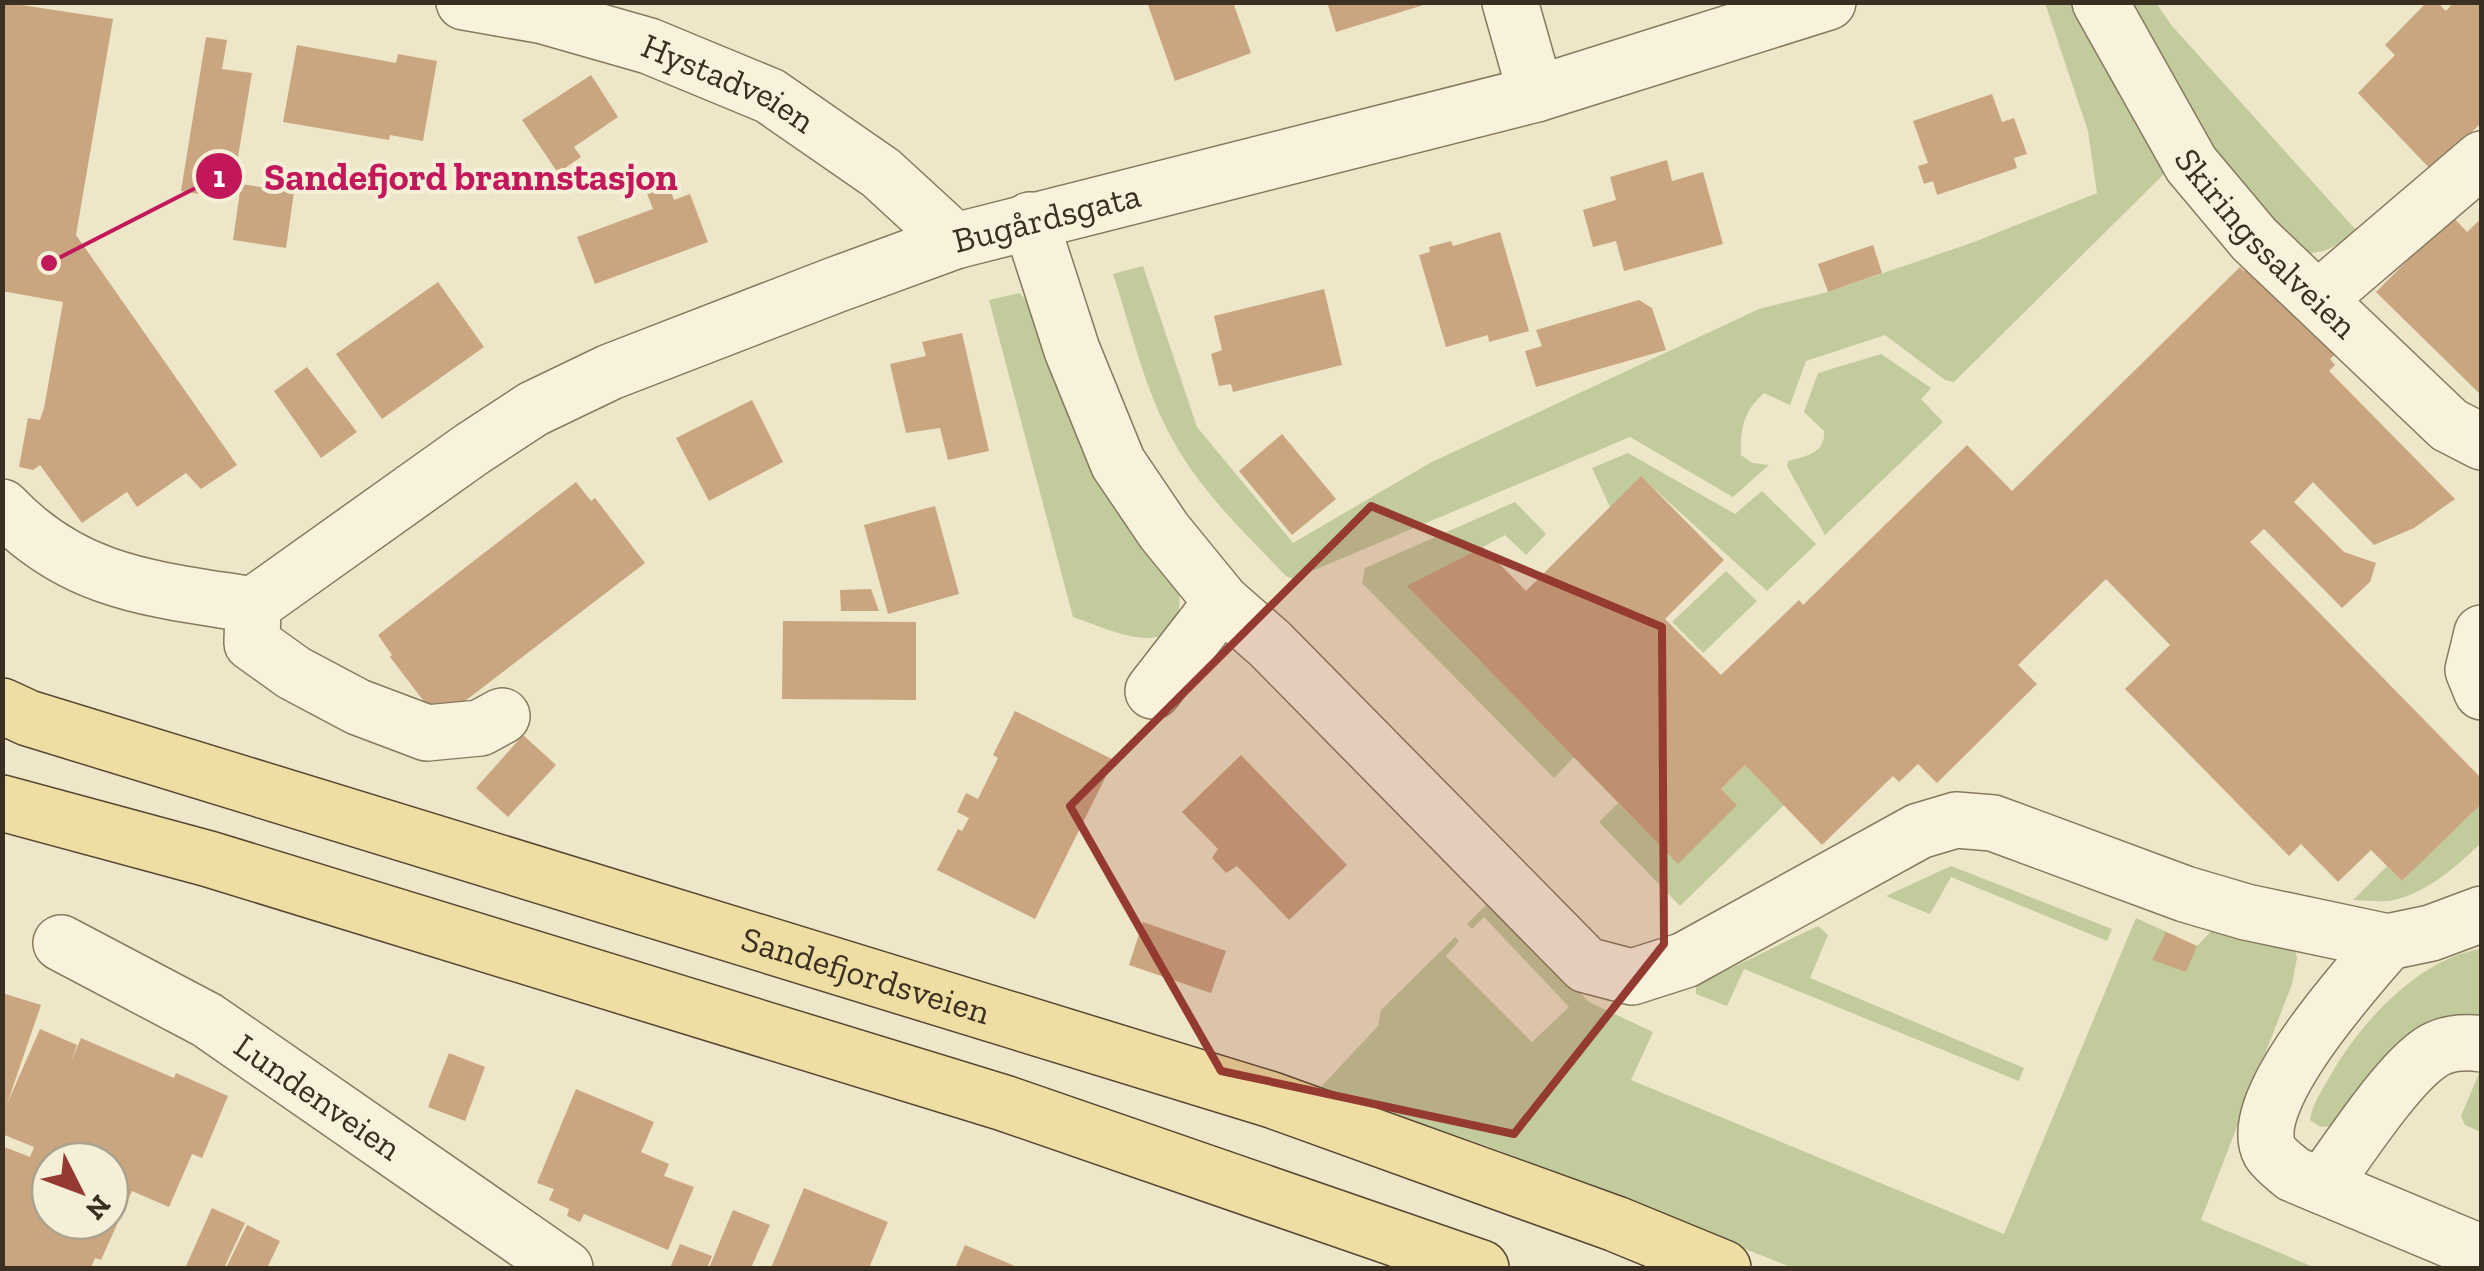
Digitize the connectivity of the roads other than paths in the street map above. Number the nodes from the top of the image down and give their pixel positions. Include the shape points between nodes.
1 (464, 2) edge
2 (1510, 2) edge
3 (1828, 2) edge
4 (2100, 2) edge
5 (546, 9) edge
6 (1536, 94) junction
7 (2482, 159) edge
8 (1030, 220) junction
9 (955, 241) junction
10 (2318, 299) junction
11 (2482, 442) edge
12 (2, 506) edge
13 (1222, 602) junction
14 (253, 605) junction
15 (2482, 633) edge
16 (1153, 691) dead end
17 (2482, 692) edge
18 (2, 706) edge
19 (502, 716) dead end
20 (2, 803) edge
21 (2482, 914) edge
22 (62, 942) dead end
23 (2388, 942) junction
24 (2482, 1044) edge
25 (2322, 1186) junction
26 (2482, 1253) edge
27 (564, 1268) edge
28 (1481, 1268) edge
29 (1723, 1268) edge

1 - 5 street, Hystadveien
2 - 6 street
3 - 6 street, Bugårdsgata
4 - 10 street, Skiringssalveien via 2191,164 2254,239
5 - 9 street, Hystadveien via 770,96 881,173
6 - 8 street, Bugårdsgata
7 - 10 street
8 - 9 street, Bugårdsgata
8 - 13 street via 1118,463
9 - 14 street, Bugårdsgata via 610,372 533,409
10 - 11 street, Skiringssalveien via 2448,425
12 - 14 street via 76,565 146,587
13 - 16 street
13 - 23 street via 1586,965 1632,977 1686,960 1919,831 1956,820 1992,823 2234,908
14 - 19 street via 252,643 358,707 426,733 480,728
15 - 17 street via 2474,670
18 - 29 main road, Sandefjordsveien via 1272,1100
20 - 28 main road via 210,859 1004,1103
21 - 23 street
22 - 27 street, Lundenveien via 208,1020
23 - 25 street via 2335,1003 2272,1104 2270,1152 2292,1174
24 - 25 street via 2464,1041 2431,1052
25 - 26 street

